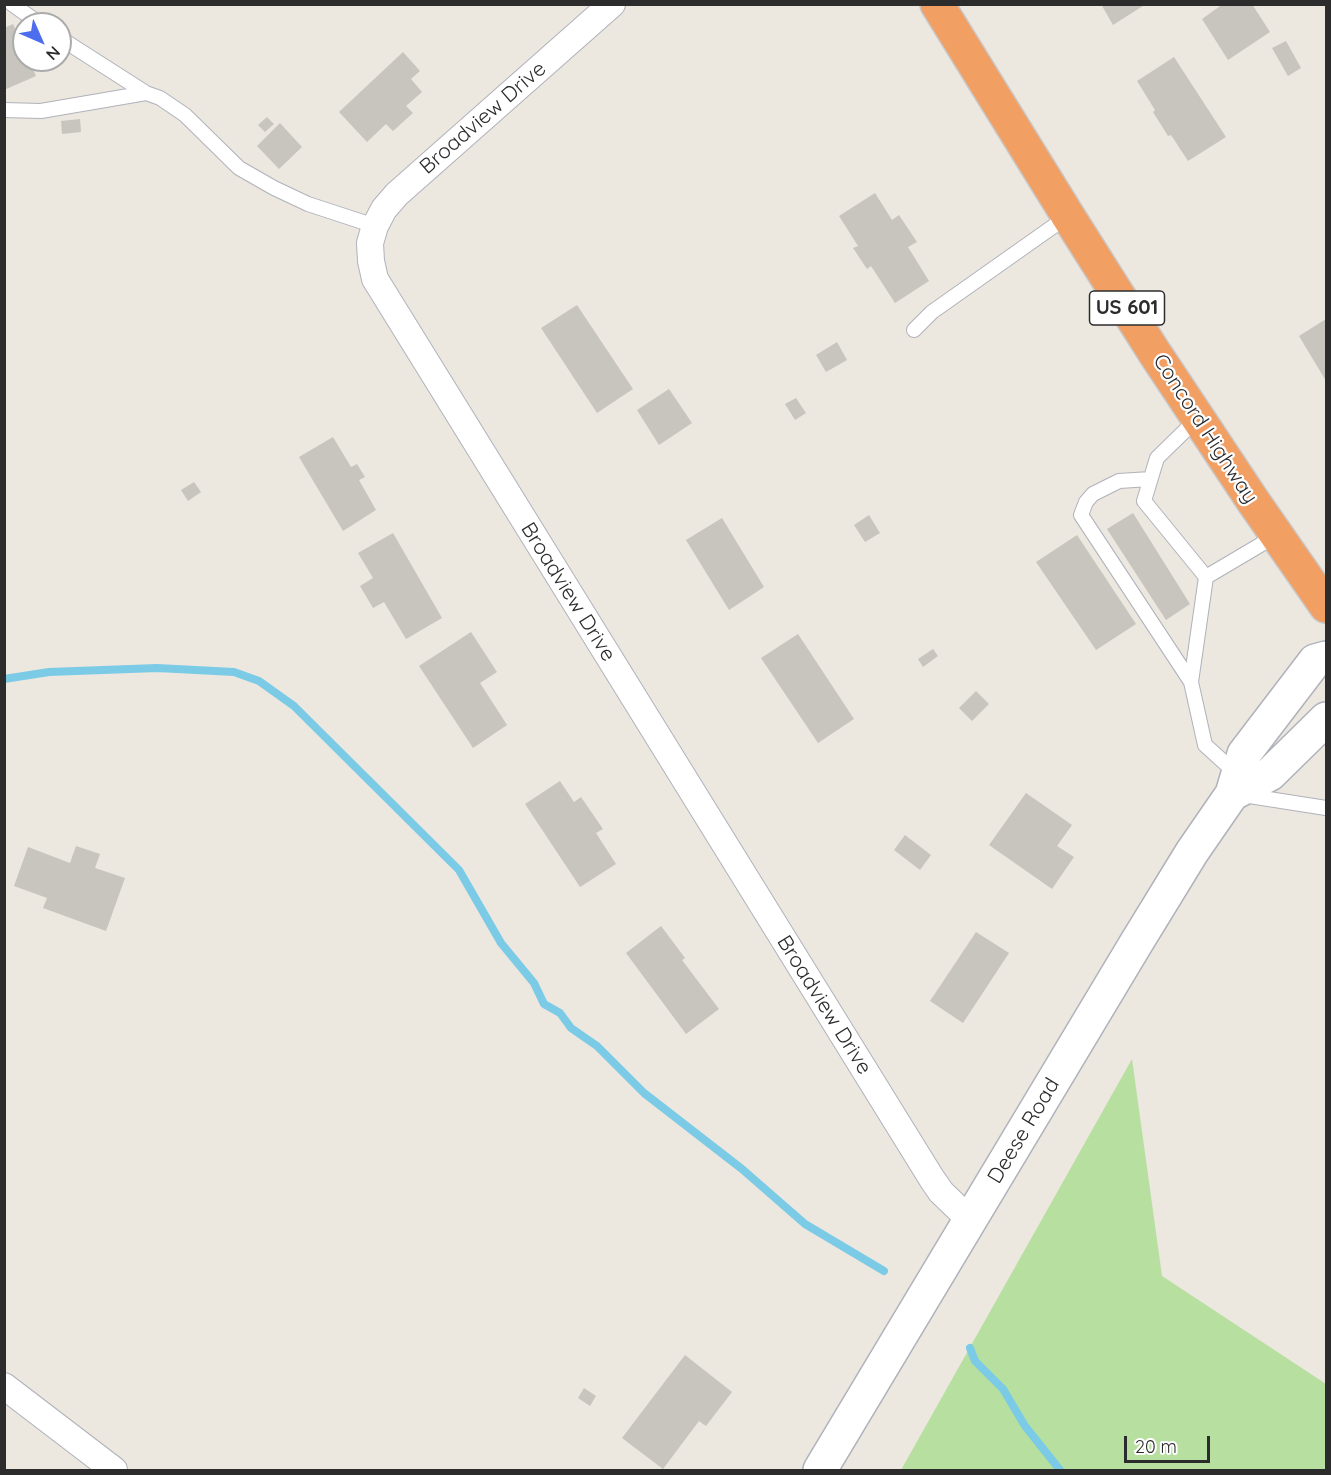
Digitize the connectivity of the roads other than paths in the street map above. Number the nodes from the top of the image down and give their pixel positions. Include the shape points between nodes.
1 (612, 4) edge
2 (937, 4) edge
3 (72, 46) edge
4 (146, 93) junction
5 (4, 110) edge
6 (1068, 216) junction
7 (375, 226) junction
8 (914, 330) dead end
9 (1198, 418) junction
10 (1150, 479) junction
11 (1276, 535) junction
12 (1206, 577) junction
13 (1326, 606) edge
14 (1326, 658) edge
15 (1191, 682) junction
16 (1326, 719) edge
17 (1235, 784) junction
18 (1326, 808) edge
19 (970, 1220) junction
20 (4, 1386) edge
21 (114, 1470) edge
22 (820, 1470) edge

1 - 7 street, Broadview Drive via 397,194
2 - 6 highway, Concord Highway / US 601
3 - 4 lane
4 - 5 lane via 41,111
4 - 7 lane via 184,115 239,168 308,204
6 - 8 lane via 932,312
6 - 9 highway, Concord Highway / US 601
7 - 19 street, Broadview Drive via 370,243 371,261 383,295 932,1179
9 - 10 lane via 1157,458
9 - 11 highway, Concord Highway / US 601
10 - 12 lane via 1144,501
10 - 15 lane via 1119,481 1093,494 1081,514
11 - 12 lane
11 - 13 highway, Concord Highway / US 601
12 - 15 lane
14 - 17 street, Deese Road via 1315,660 1244,754
15 - 17 lane via 1205,745
16 - 17 street, Deese Road via 1270,774
17 - 18 lane
17 - 19 street, Deese Road
19 - 22 street, Deese Road
20 - 21 street

